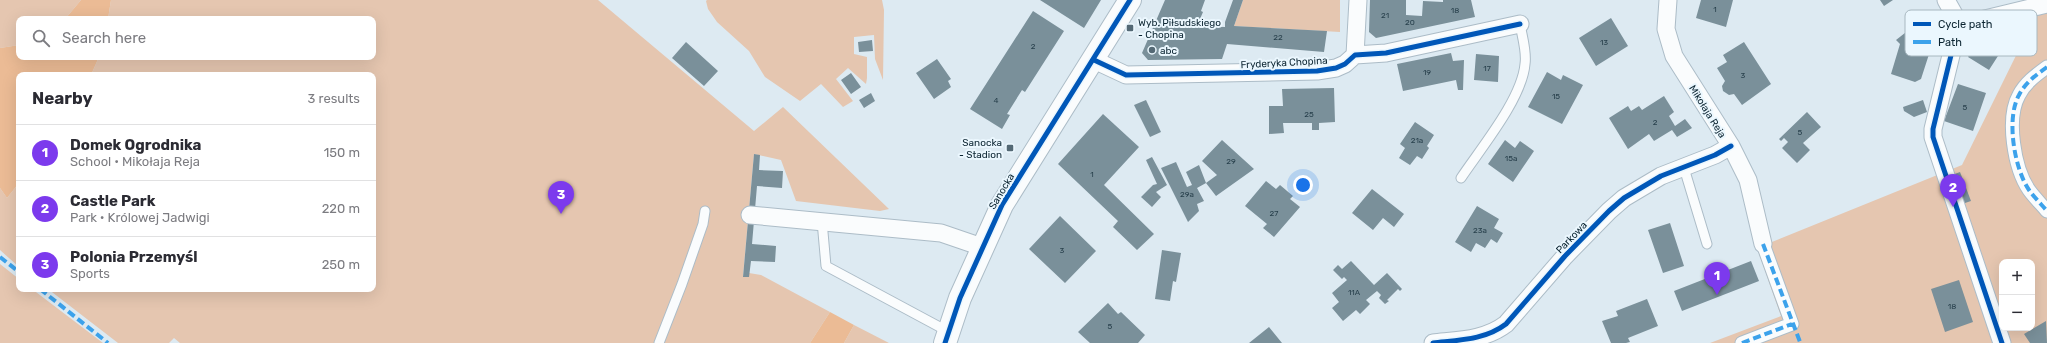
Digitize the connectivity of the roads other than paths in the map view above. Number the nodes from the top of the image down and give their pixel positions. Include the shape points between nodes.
1 (1130, 0) edge
2 (1358, 0) edge
3 (1668, 0) edge
4 (1946, 0) edge
5 (2047, 4) edge
6 (1952, 10) edge
7 (2022, 10) edge
8 (1520, 24) joint
9 (1356, 55) junction
10 (1951, 56) edge
11 (1094, 60) junction
12 (2047, 67) edge
13 (1731, 146) junction
14 (1684, 168) junction
15 (1461, 178) dead end
16 (705, 211) dead end
17 (2047, 211) edge
18 (750, 214) dead end
19 (822, 221) junction
20 (1707, 244) dead end
21 (1763, 244) joint
22 (982, 247) junction
23 (947, 338) edge
24 (660, 343) edge
25 (1433, 343) edge
26 (1742, 343) edge
27 (2002, 343) edge

1 - 11 main road, Sanocka
2 - 9 street
3 - 13 street, Mikołaja Reja via 1666,28 1674,56
4 - 6 street
5 - 7 street
8 - 9 street via 1386,53
8 - 15 lane via 1526,62 1523,78 1493,131
9 - 11 street, Fryderyka Chopina via 1336,68 1317,71 1145,76 1126,75
10 - 27 street via 1933,137
11 - 22 main road, Sanocka via 1002,205
12 - 17 street via 2018,95 2012,114 2014,148 2020,169 2028,189
13 - 14 street, Parkowa
13 - 21 street, Mikołaja Reja via 1748,180
14 - 20 lane
14 - 25 street, Parkowa via 1660,176 1624,198 1609,211 1499,330 1482,337
16 - 24 lane via 703,224
18 - 19 street
19 - 22 street via 941,233
19 - 23 lane via 826,266
21 - 26 street via 1792,324
22 - 23 main road, Sanocka via 960,298

